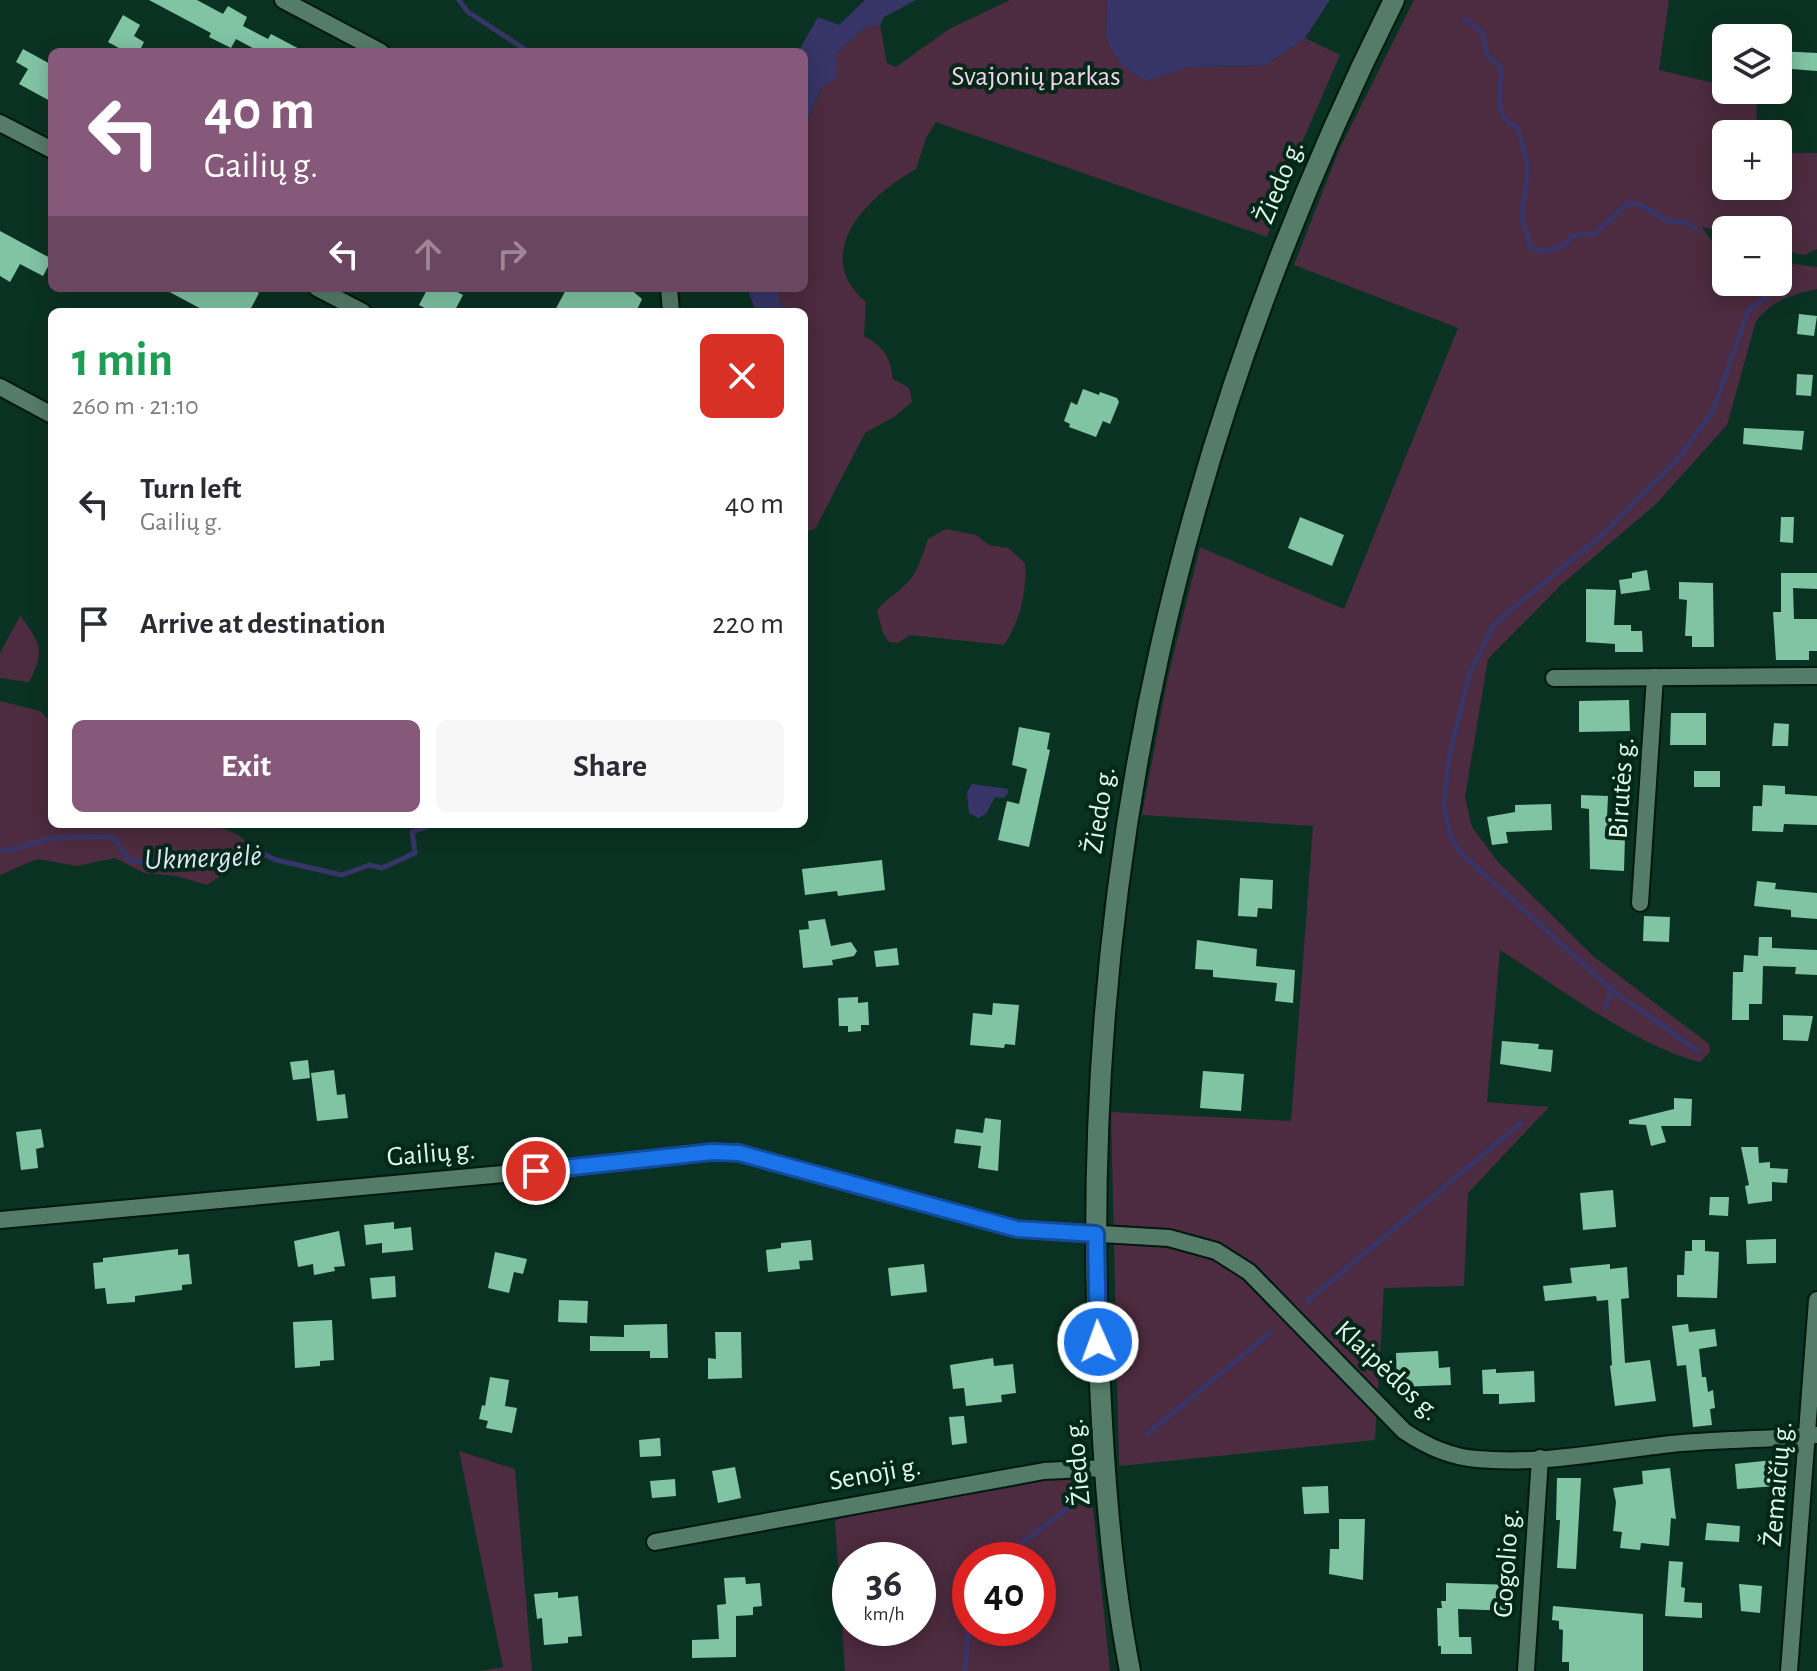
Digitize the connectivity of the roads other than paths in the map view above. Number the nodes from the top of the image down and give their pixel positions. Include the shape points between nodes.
1 (283, 0) edge
2 (1394, 0) edge
3 (373, 48) edge
4 (0, 123) edge
5 (48, 148) edge
6 (325, 292) edge
7 (355, 308) edge
8 (0, 387) edge
9 (48, 413) edge
10 (1817, 676) edge
11 (1655, 677) junction
12 (1554, 678) dead end
13 (1640, 903) dead end
14 (0, 1220) edge
15 (1096, 1234) junction
16 (1817, 1300) edge
17 (1812, 1435) edge
18 (1540, 1458) junction
19 (1105, 1468) junction
20 (655, 1542) dead end
21 (1130, 1671) edge
22 (1526, 1671) edge
23 (1789, 1671) edge

1 - 3 street
2 - 15 street, Žiedo g. via 1324,147 1252,330 1172,593 1119,862 1100,1057
4 - 5 street
6 - 7 street
8 - 9 street
10 - 11 street
11 - 12 street
11 - 13 street, Birutės g.
14 - 15 street, Gailių g. via 712,1152 762,1157 1017,1229
15 - 18 street, Klaipėdos g. via 1169,1238 1216,1251 1249,1272 1419,1441 1476,1459
15 - 19 street, Žiedo g.
16 - 17 street, Žemaičių g.
17 - 18 street, Klaipėdos g.
17 - 23 street, Žemaičių g.
18 - 22 street, Gogolio g.
19 - 20 street, Senoji g. via 1044,1471
19 - 21 street, Žiedo g.

